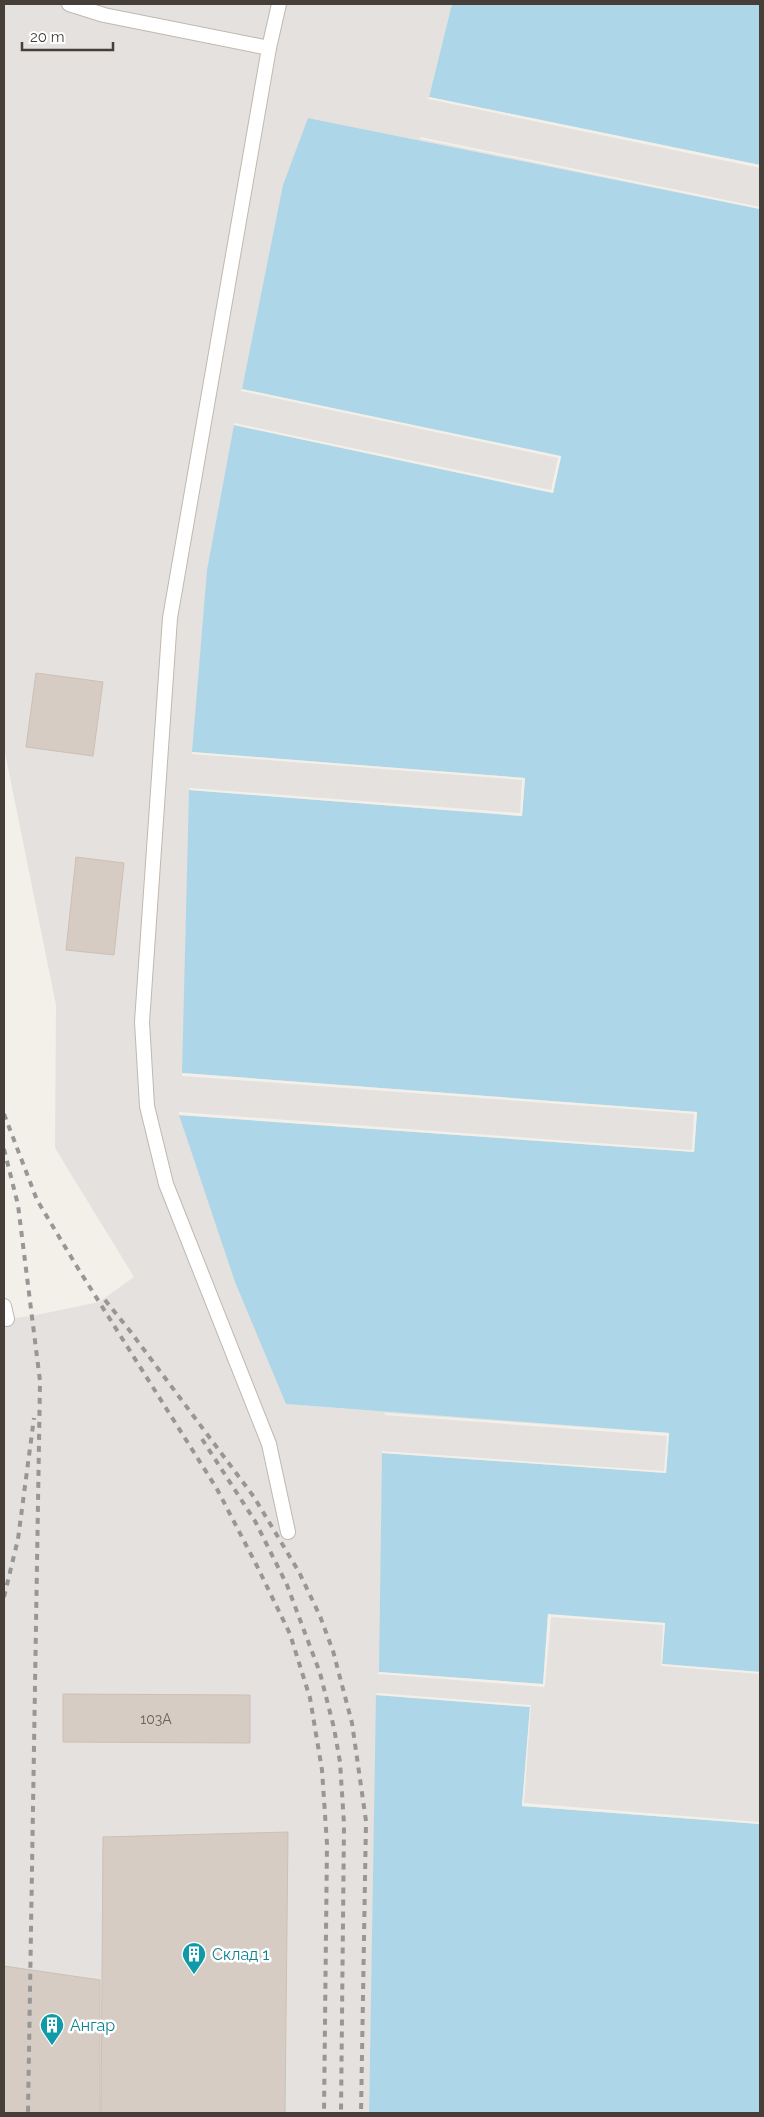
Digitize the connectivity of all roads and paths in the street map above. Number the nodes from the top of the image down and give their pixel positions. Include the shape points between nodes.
1 (69, 4) edge
2 (279, 4) edge
3 (270, 48) junction
4 (288, 1532) dead end

1 - 3 lane via 104,15
2 - 3 lane
3 - 4 lane via 170,618 142,1022 147,1106 166,1184 269,1444

